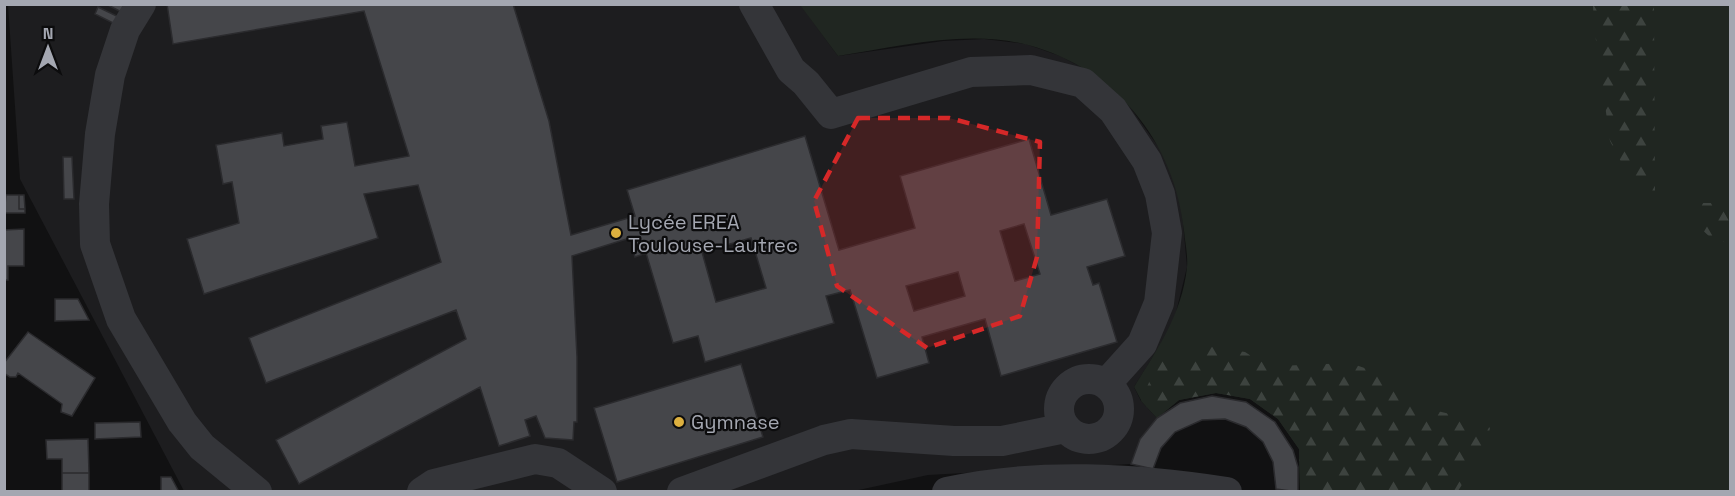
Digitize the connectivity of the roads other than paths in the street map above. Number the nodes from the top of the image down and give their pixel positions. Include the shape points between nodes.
1 (141, 4) edge
2 (754, 4) edge
3 (1106, 384) junction
4 (1065, 428) junction
5 (1123, 487) edge
6 (257, 492) edge
7 (422, 492) edge
8 (602, 492) edge
9 (682, 492) edge
10 (947, 492) edge
11 (1227, 492) edge

1 - 6 street via 125,30 110,75 100,134 95,244 121,319 182,422 202,447
2 - 3 street via 791,70 831,114 971,72 1031,70 1083,83 1113,110 1147,161 1160,194 1167,233 1159,303 1142,344
3 - 4 street via 1088,378 1064,392 1059,410
3 - 4 street via 1114,391 1120,411 1112,430 1103,436 1082,439
4 - 9 street via 1002,441 851,434 824,440
5 - 10 street via 1024,481
5 - 11 street via 1179,484
7 - 8 street via 434,484 535,459 558,463

